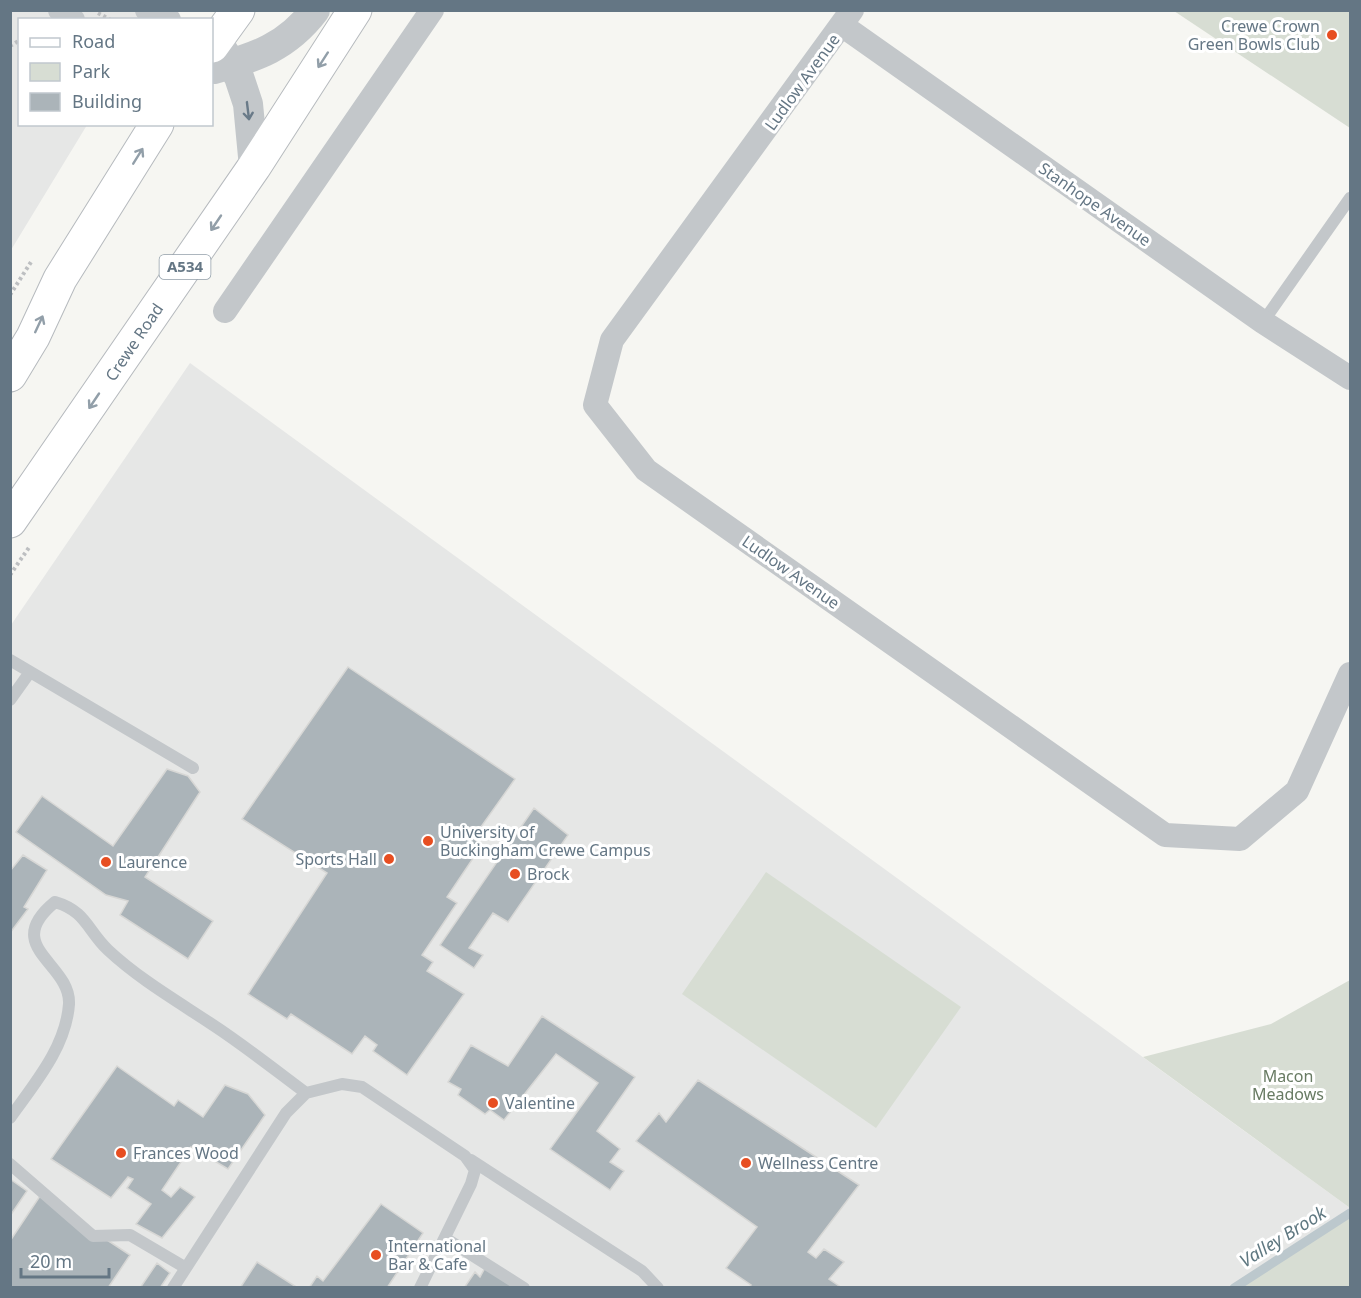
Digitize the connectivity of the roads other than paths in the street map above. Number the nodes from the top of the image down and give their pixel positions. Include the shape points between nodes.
1 (147, 10) edge
2 (238, 10) edge
3 (315, 10) edge
4 (355, 10) edge
5 (432, 10) edge
6 (164, 18) edge
7 (848, 18) edge
8 (216, 51) edge
9 (156, 126) edge
10 (254, 167) junction
11 (1350, 198) edge
12 (225, 311) dead end
13 (1263, 322) junction
14 (10, 375) edge
15 (1350, 378) edge
16 (10, 521) edge
17 (10, 660) edge
18 (30, 672) junction
19 (1350, 674) edge
20 (10, 700) edge
21 (193, 768) dead end
22 (306, 1093) junction
23 (10, 1118) edge
24 (465, 1156) junction
25 (10, 1164) edge
26 (445, 1238) junction
27 (186, 1268) junction
28 (172, 1287) edge
29 (420, 1287) edge
30 (524, 1287) edge
31 (658, 1287) edge

1 - 6 street
2 - 8 main road
3 - 8 street via 272,50
4 -> 10 main road, Crewe Road / A534
5 - 12 street
7 - 13 street, Stanhope Avenue
7 - 19 street, Ludlow Avenue via 612,340 595,405 646,470 1165,835 1240,839 1298,791
8 -> 10 street via 248,104
14 -> 9 main road via 60,279
10 -> 16 main road, Crewe Road / A534
11 - 13 lane
13 - 15 street, Stanhope Avenue
17 - 18 lane
18 - 20 lane
18 - 21 lane
22 - 23 lane via 123,964 95,938 84,917 72,907 56,902 40,914 33,929 37,946 61,979 69,1000 65,1033
22 - 24 lane via 342,1084 362,1087
22 - 27 lane via 286,1113
24 - 26 lane via 475,1170
24 - 31 lane via 642,1271
25 - 27 lane via 93,1236 130,1235
26 - 29 lane
26 - 30 lane
27 - 28 lane

